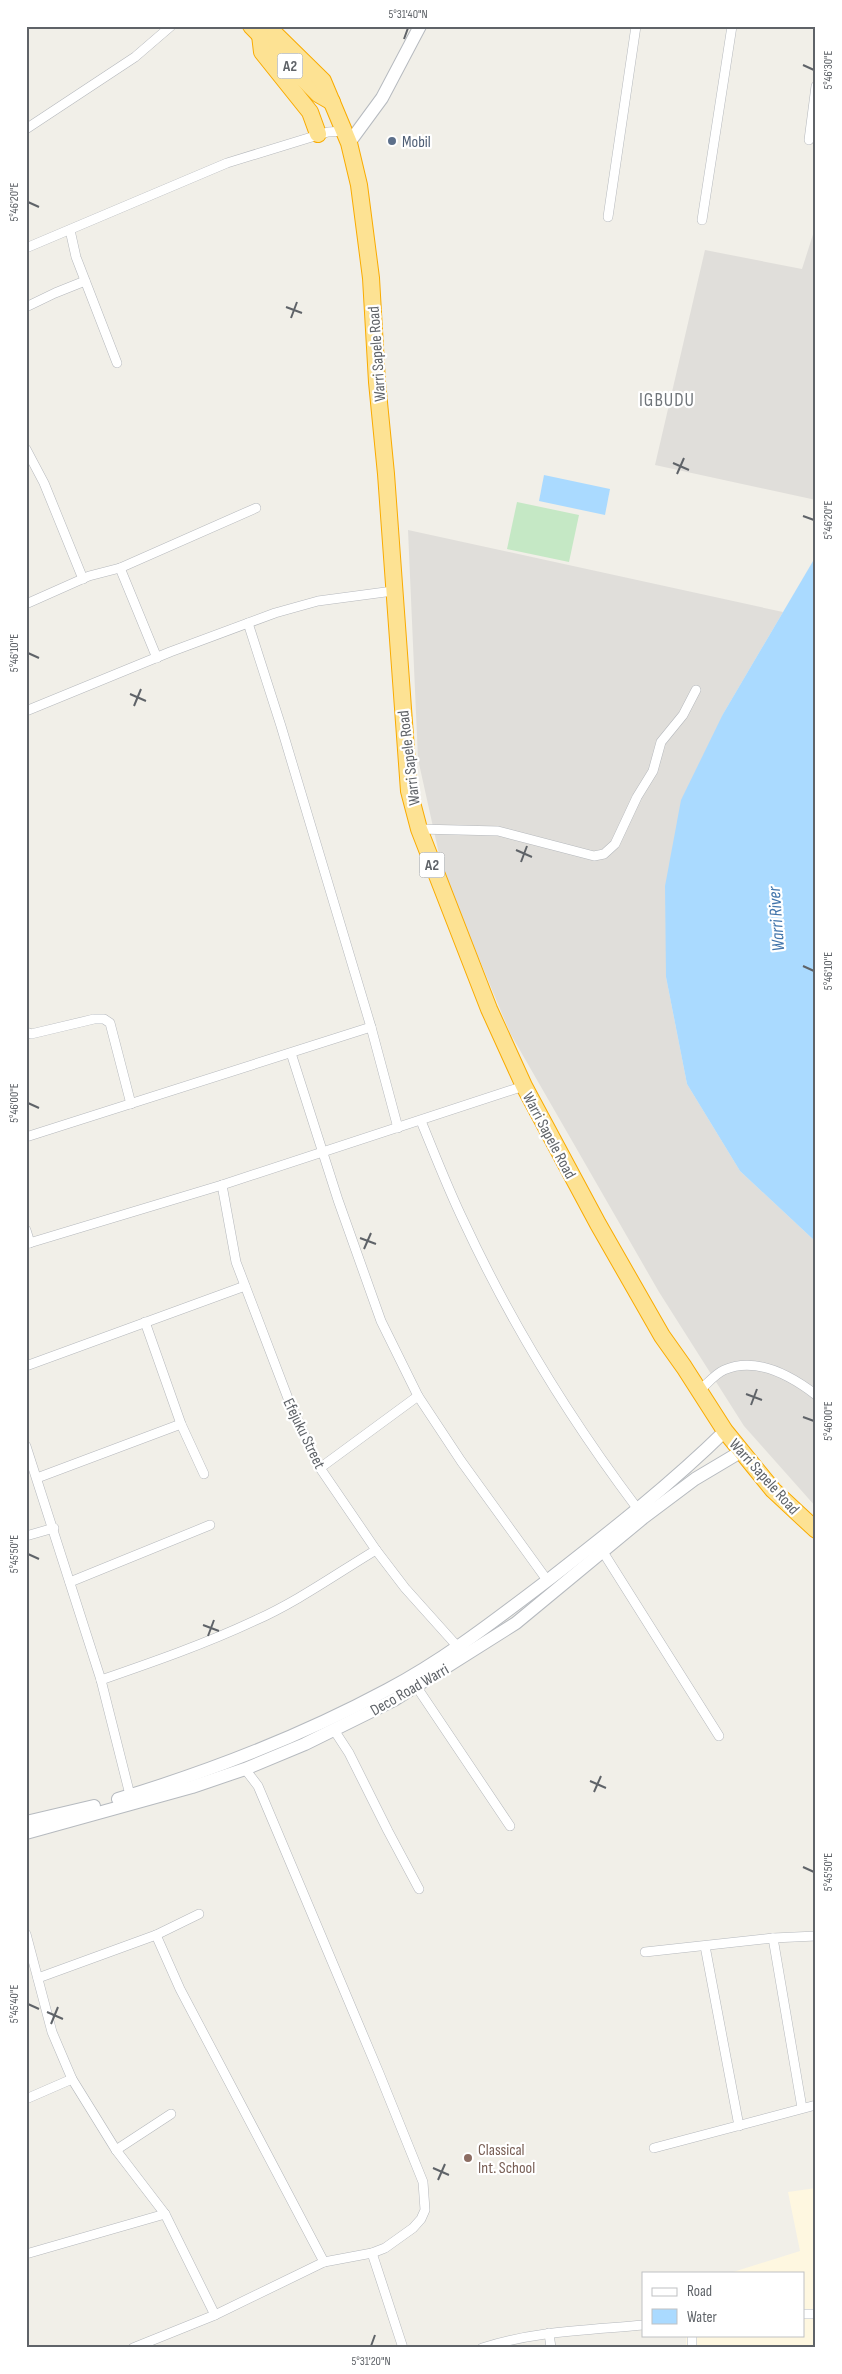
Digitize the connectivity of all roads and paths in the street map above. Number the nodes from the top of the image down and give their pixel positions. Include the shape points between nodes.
1 (171, 26) edge
2 (420, 26) edge
3 (636, 26) edge
4 (732, 26) edge
5 (259, 29) edge
6 (816, 86) edge
7 (26, 129) edge
8 (318, 134) junction
9 (347, 137) junction
10 (809, 140) dead end
11 (608, 217) dead end
12 (702, 220) dead end
13 (70, 230) junction
14 (26, 248) edge
15 (85, 281) junction
16 (26, 307) edge
17 (116, 363) dead end
18 (26, 449) edge
19 (256, 508) dead end
20 (120, 568) junction
21 (83, 578) junction
22 (393, 591) junction
23 (26, 604) edge
24 (248, 623) junction
25 (157, 658) junction
26 (696, 690) dead end
27 (26, 711) edge
28 (419, 829) junction
29 (371, 1027) junction
30 (26, 1032) edge
31 (291, 1053) junction
32 (524, 1086) junction
33 (131, 1104) junction
34 (421, 1121) junction
35 (398, 1128) junction
36 (26, 1137) edge
37 (324, 1152) junction
38 (222, 1185) junction
39 (26, 1230) edge
40 (28, 1243) edge
41 (245, 1286) junction
42 (145, 1322) junction
43 (26, 1366) edge
44 (700, 1390) junction
45 (816, 1395) edge
46 (418, 1396) junction
47 (181, 1424) junction
48 (725, 1431) junction
49 (26, 1446) edge
50 (742, 1451) junction
51 (320, 1468) junction
52 (204, 1474) dead end
53 (37, 1478) junction
54 (637, 1508) junction
55 (210, 1525) dead end
56 (54, 1528) junction
57 (816, 1530) edge
58 (26, 1536) edge
59 (376, 1550) junction
60 (603, 1552) junction
61 (547, 1580) junction
62 (70, 1582) junction
63 (457, 1646) junction
64 (101, 1680) junction
65 (413, 1681) junction
66 (334, 1730) junction
67 (719, 1736) dead end
68 (245, 1769) junction
69 (130, 1795) junction
70 (26, 1822) edge
71 (510, 1826) dead end
72 (26, 1833) edge
73 (419, 1889) dead end
74 (200, 1914) dead end
75 (26, 1934) edge
76 (156, 1934) junction
77 (816, 1936) edge
78 (773, 1938) junction
79 (705, 1946) junction
80 (645, 1952) dead end
81 (38, 1978) junction
82 (72, 2079) junction
83 (26, 2099) edge
84 (816, 2105) edge
85 (802, 2108) junction
86 (170, 2114) dead end
87 (739, 2126) junction
88 (654, 2148) dead end
89 (116, 2150) junction
90 (165, 2214) junction
91 (372, 2253) junction
92 (26, 2254) edge
93 (324, 2262) junction
94 (215, 2315) junction
95 (642, 2326) edge
96 (549, 2333) junction
97 (133, 2348) edge
98 (403, 2348) edge
99 (482, 2348) edge
100 (551, 2348) edge

1 - 7 street via 136,57
2 - 9 main road via 382,98
3 - 11 street
4 - 12 street
5 - 8 highway via 262,52 310,112
5 - 9 highway, Warri Sapele Road / A2 via 318,94 332,102
6 - 10 street
8 - 9 street
8 - 13 street via 227,163
9 - 22 highway, Warri Sapele Road / A2 via 360,185 371,278
13 - 14 street
13 - 15 street
15 - 16 street
15 - 17 street
18 - 21 street via 44,483
19 - 20 street
20 - 21 street
20 - 25 street
21 - 23 street
22 - 24 street via 318,601
22 - 28 highway, Warri Sapele Road / A2 via 409,790
24 - 25 street
24 - 29 street
25 - 27 street
26 - 28 street via 683,715 661,742 653,771 637,797 616,844 604,854 594,856 498,831
28 - 32 highway, Warri Sapele Road / A2 via 489,1009
29 - 31 street
29 - 35 street
30 - 33 street via 31,1034 94,1019 110,1023
31 - 33 street
31 - 37 street
32 - 34 street
32 - 44 highway, Warri Sapele Road / A2 via 662,1336
33 - 36 street
34 - 35 street
34 - 54 street via 464,1222 506,1305 552,1385
35 - 37 street
37 - 38 street
37 - 46 street via 381,1321
38 - 40 street
38 - 41 street, Efejuku Street via 236,1262
39 - 40 street
41 - 42 street
41 - 51 street, Efejuku Street via 289,1401
42 - 43 street
42 - 47 street
44 - 45 street via 722,1371 740,1365 769,1368 798,1381
44 - 48 highway, Warri Sapele Road / A2
46 - 51 street
46 - 61 street
47 - 52 street
47 - 53 street
48 - 50 highway, Warri Sapele Road / A2
48 - 54 main road, Deco Road Warri via 696,1460
49 - 53 street
50 - 57 highway, Warri Sapele Road / A2 via 772,1490
50 - 60 main road, Deco Road Warri via 695,1478
51 - 59 street, Efejuku Street
53 - 56 street
54 - 61 main road, Deco Road Warri
55 - 62 street
56 - 58 street
56 - 62 street
59 - 63 street, Efejuku Street
59 - 64 street via 306,1594 255,1621
60 - 65 main road, Deco Road Warri via 516,1623
60 - 67 street
61 - 63 main road, Deco Road Warri
62 - 64 street
63 - 65 main road, Deco Road Warri
64 - 69 street
65 - 66 main road, Deco Road Warri
65 - 69 main road, Deco Road Warri via 241,1758
65 - 71 street
66 - 68 main road, Deco Road Warri
66 - 73 street
68 - 72 main road, Deco Road Warri
68 - 91 street via 258,1786 423,2182 425,2210 421,2219 402,2237
69 - 70 main road, Deco Road Warri
74 - 76 street
75 - 81 street
76 - 81 street
76 - 93 street via 180,1989
77 - 78 street
78 - 79 street
78 - 85 street
79 - 80 street
79 - 87 street
81 - 82 street via 52,2032
82 - 83 street
82 - 89 street
84 - 85 street
85 - 87 street
86 - 89 street
87 - 88 street
89 - 90 street
90 - 92 street
90 - 94 street
91 - 93 street
91 - 98 street
93 - 94 street
94 - 97 street
95 - 96 street
96 - 99 street via 509,2339
96 - 100 street

